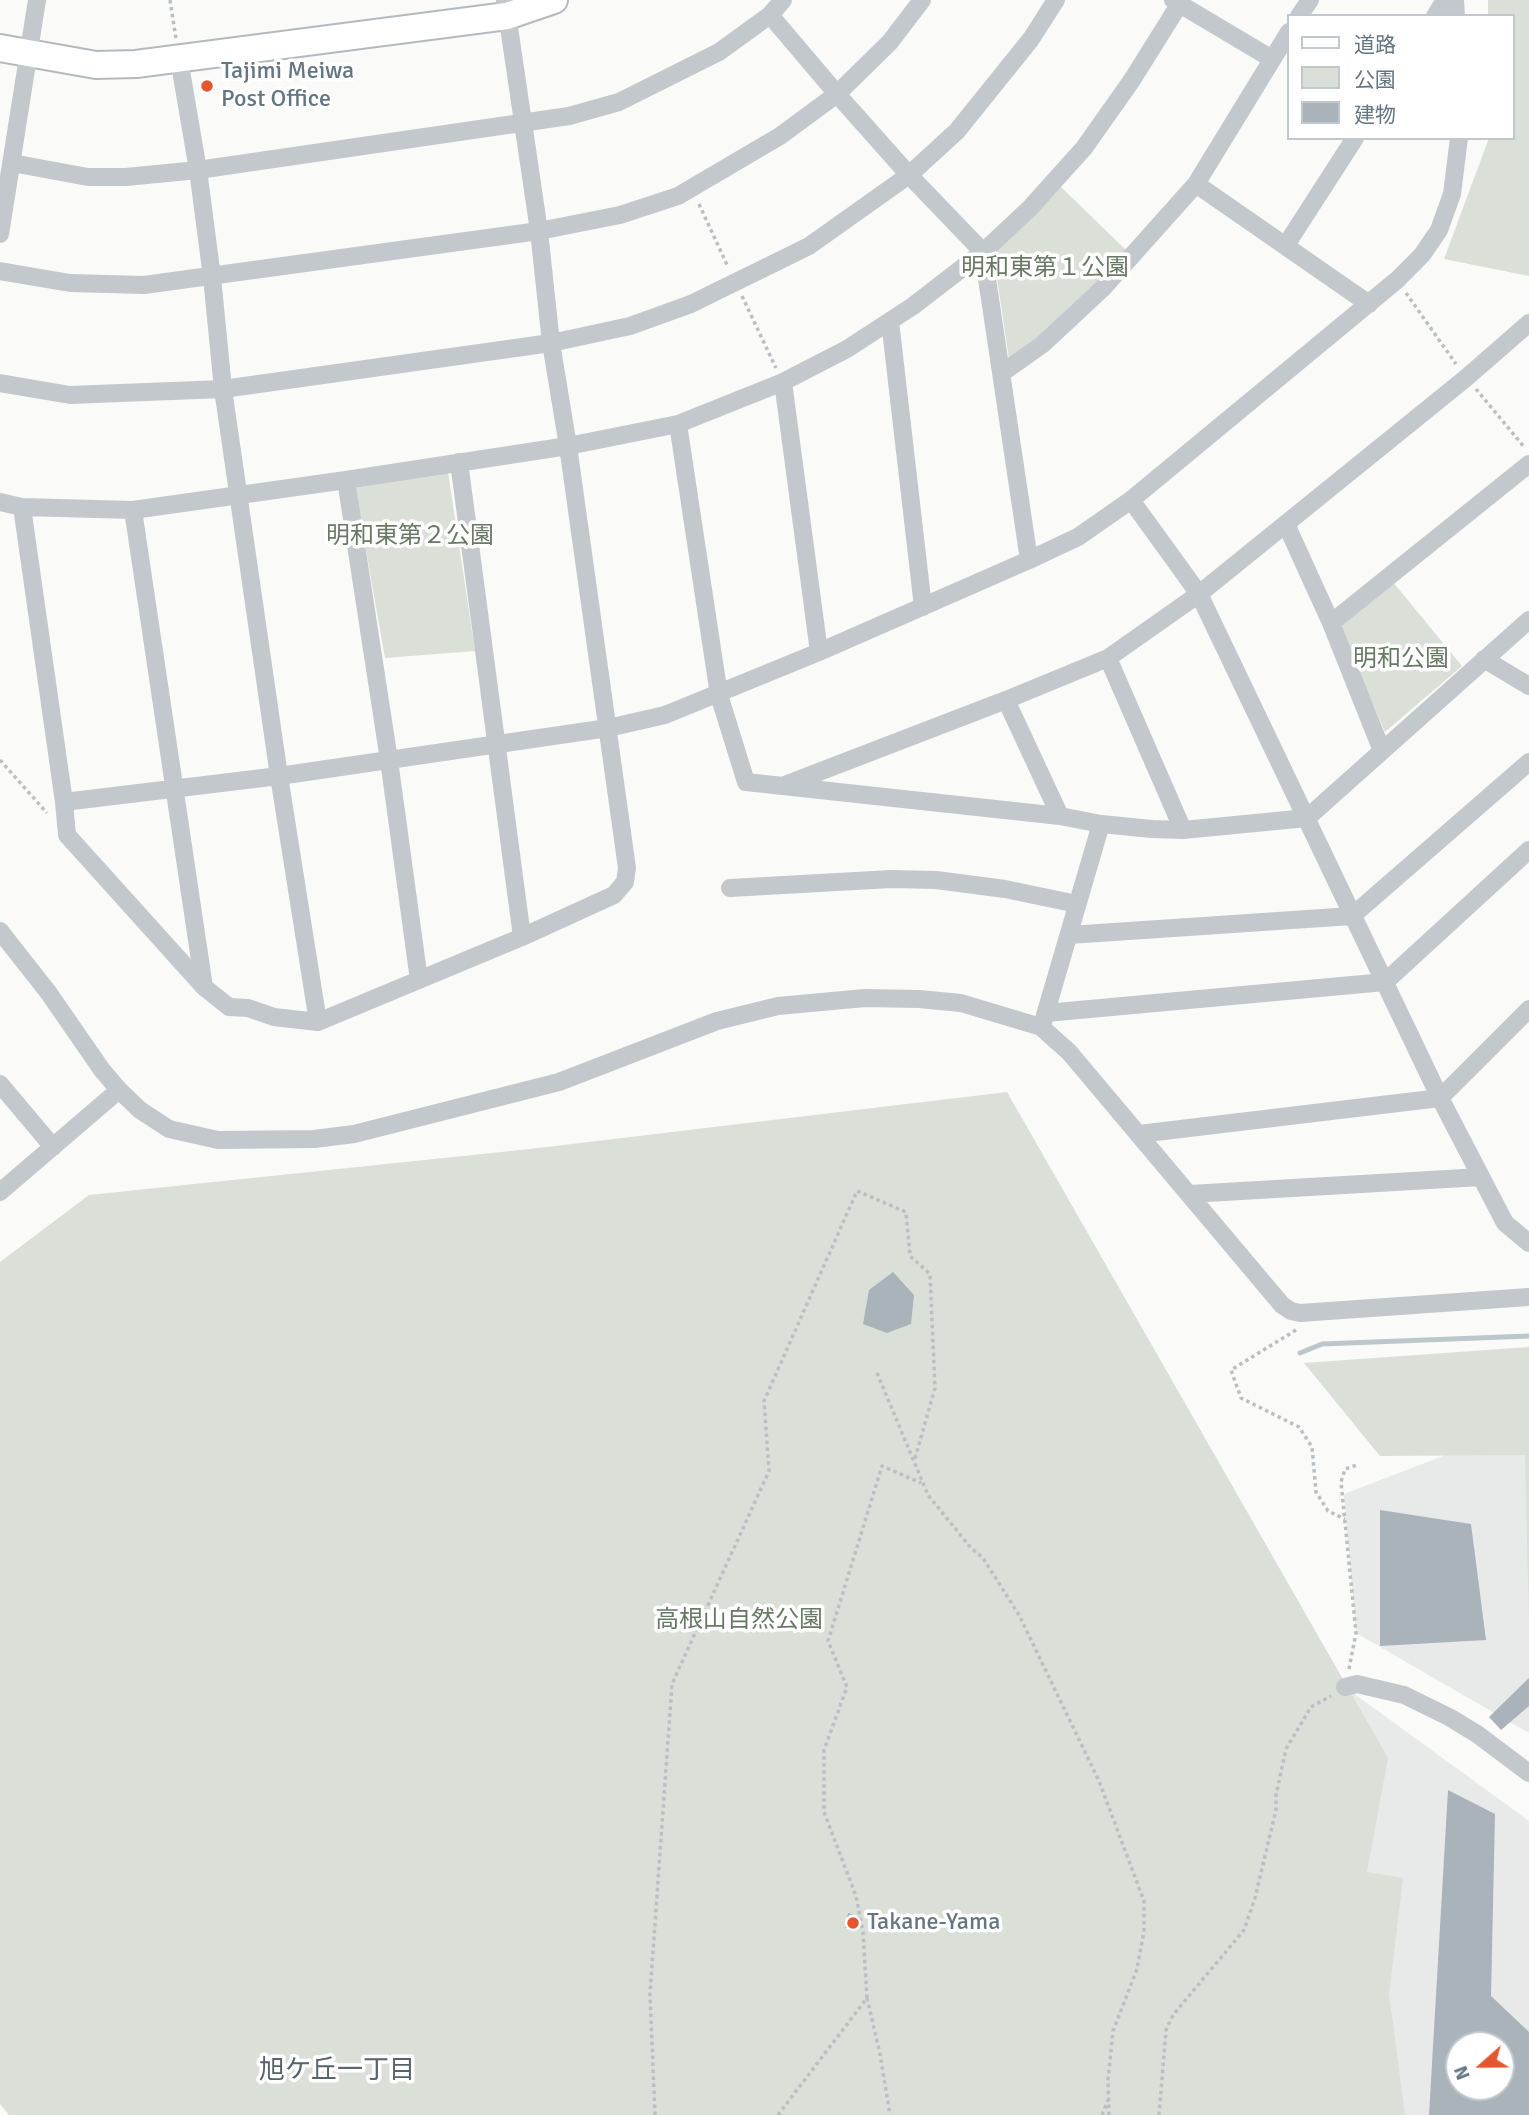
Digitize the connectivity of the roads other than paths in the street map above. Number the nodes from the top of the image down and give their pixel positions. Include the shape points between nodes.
1 (37, 0) edge
2 (554, 0) edge
3 (783, 0) edge
4 (922, 0) edge
5 (1056, 0) edge
6 (1178, 1) edge
7 (506, 8) edge
8 (770, 15) junction
9 (1288, 34) edge
10 (0, 48) edge
11 (30, 54) junction
12 (179, 59) junction
13 (1272, 59) junction
14 (836, 94) junction
15 (522, 122) junction
16 (1354, 140) edge
17 (1459, 140) edge
18 (12, 163) junction
19 (198, 170) junction
20 (909, 175) junction
21 (1196, 184) junction
22 (539, 231) junction
23 (0, 234) edge
24 (1286, 245) junction
25 (983, 251) junction
26 (0, 271) edge
27 (212, 277) junction
28 (1369, 304) junction
29 (890, 321) junction
30 (1529, 323) edge
31 (551, 343) junction
32 (1002, 373) junction
33 (783, 382) junction
34 (0, 383) edge
35 (223, 389) junction
36 (678, 424) junction
37 (568, 446) junction
38 (459, 462) junction
39 (1529, 464) edge
40 (346, 480) junction
41 (238, 494) junction
42 (1131, 500) junction
43 (0, 502) edge
44 (22, 507) junction
45 (133, 510) junction
46 (1286, 524) junction
47 (1029, 561) junction
48 (1199, 594) junction
49 (923, 607) junction
50 (1529, 621) edge
51 (1331, 623) junction
52 (820, 652) junction
53 (1108, 657) junction
54 (1484, 659) junction
55 (1529, 686) edge
56 (719, 695) junction
57 (1006, 700) junction
58 (608, 728) junction
59 (498, 744) junction
60 (1382, 751) junction
61 (389, 760) junction
62 (1529, 762) edge
63 (279, 776) junction
64 (782, 786) junction
65 (176, 788) junction
66 (64, 802) junction
67 (1060, 816) junction
68 (1307, 818) junction
69 (1101, 824) junction
70 (1183, 830) junction
71 (1529, 850) edge
72 (730, 888) dead end
73 (1077, 904) junction
74 (1352, 916) junction
75 (0, 931) edge
76 (1069, 935) junction
77 (522, 937) junction
78 (419, 980) junction
79 (1385, 982) junction
80 (204, 987) junction
81 (1529, 1009) edge
82 (1044, 1020) junction
83 (318, 1022) junction
84 (0, 1084) edge
85 (119, 1090) junction
86 (1440, 1098) junction
87 (1139, 1134) junction
88 (53, 1147) junction
89 (1481, 1177) junction
90 (0, 1192) edge
91 (1190, 1194) junction
92 (1529, 1243) edge
93 (1529, 1297) edge
94 (1345, 1687) road end
95 (1529, 1773) edge

1 - 11 street
2 - 7 street
3 - 8 street
4 - 14 street via 890,42
5 - 20 street via 957,131
6 - 13 street
6 - 25 street via 1132,80 1084,148
7 - 12 street
7 - 15 street
8 - 14 street
8 - 15 street via 719,52 619,102 569,116
9 - 13 street
10 - 11 street
11 - 12 street via 96,65
11 - 18 street
12 - 19 street
13 - 21 street
14 - 20 street
14 - 22 street via 780,136 678,196 620,215
15 - 19 street
15 - 22 street
16 - 24 street
17 - 28 street via 1452,194 1439,230 1422,254
18 - 19 street via 88,177
18 - 23 street
19 - 27 street
20 - 25 street
20 - 31 street via 809,246 691,304 629,326
21 - 24 street
21 - 32 street via 1103,288 1043,344
22 - 27 street
22 - 31 street
24 - 28 street
25 - 29 street
25 - 32 street
26 - 27 street via 70,283 144,285
27 - 35 street
28 - 42 street
29 - 33 street
29 - 49 street
30 - 46 street
31 - 35 street
31 - 37 street
32 - 47 street
33 - 36 street
33 - 52 street
34 - 35 street via 70,395
35 - 41 street
36 - 37 street
36 - 56 street
37 - 38 street
37 - 58 street
38 - 40 street
38 - 59 street
39 - 51 street
40 - 41 street
40 - 61 street
41 - 45 street
41 - 63 street
42 - 47 street via 1078,537
42 - 48 street
43 - 44 street
44 - 45 street
44 - 66 street
45 - 65 street
46 - 48 street
46 - 51 street
47 - 49 street
48 - 53 street
48 - 68 street
49 - 52 street
50 - 54 street
51 - 60 street
52 - 56 street
53 - 57 street
53 - 70 street
54 - 55 street
54 - 60 street
56 - 58 street via 665,715
56 - 64 street via 746,782
57 - 64 street
57 - 67 street
58 - 59 street
58 - 77 street via 627,868 625,883 614,895
59 - 61 street
59 - 77 street
60 - 68 street
61 - 63 street
61 - 78 street
62 - 74 street
63 - 65 street
63 - 83 street
64 - 67 street
65 - 66 street
65 - 80 street
66 - 80 street via 67,835
67 - 69 street
68 - 70 street
68 - 74 street
69 - 70 street
69 - 73 street
71 - 79 street
72 - 73 street via 936,880
73 - 76 street
74 - 76 street
74 - 79 street
75 - 85 street
76 - 82 street
77 - 78 street
78 - 83 street
79 - 82 street
79 - 86 street
80 - 83 street via 229,1007
81 - 86 street
82 - 85 street via 919,999 865,998 778,1006 717,1021 559,1082 399,1124 314,1139 218,1140 169,1129
82 - 87 street
84 - 88 street
85 - 88 street
86 - 87 street
86 - 89 street
87 - 91 street
88 - 90 street
89 - 91 street
89 - 92 street via 1505,1223
91 - 93 street via 1282,1305 1300,1313
94 - 95 street via 1357,1684 1416,1700 1477,1734

